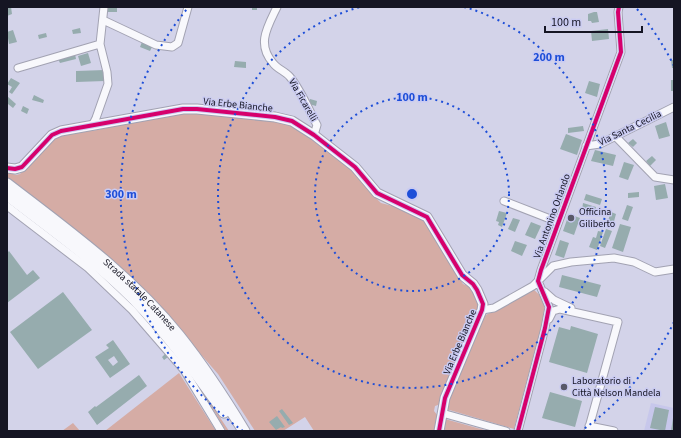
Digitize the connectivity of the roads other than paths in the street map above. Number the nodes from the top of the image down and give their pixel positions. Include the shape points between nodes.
1 (104, 7) edge
2 (188, 7) edge
3 (277, 7) edge
4 (619, 7) edge
5 (103, 20) junction
6 (100, 44) junction
7 (18, 68) dead end
8 (674, 107) edge
9 (92, 126) junction
10 (314, 135) junction
11 (616, 137) junction
12 (586, 146) junction
13 (7, 168) edge
14 (674, 180) edge
15 (7, 184) edge
16 (7, 195) edge
17 (504, 201) dead end
18 (7, 206) edge
19 (558, 222) junction
20 (674, 269) edge
21 (538, 281) junction
22 (543, 290) junction
23 (482, 310) junction
24 (579, 312) junction
25 (544, 330) junction
26 (442, 413) junction
27 (588, 428) edge
28 (221, 431) edge
29 (236, 431) edge
30 (244, 431) edge
31 (439, 431) edge
32 (506, 431) edge
33 (518, 431) edge
34 (614, 431) edge

1 - 5 street
2 - 5 street via 178,43 172,47 156,45
3 - 10 street, Via Ficarelli via 263,37 265,49 273,64 290,77 317,125
4 - 12 street, Via Antonino Orlando via 621,52
5 - 6 street
6 - 7 street
6 - 9 street via 108,84
8 - 11 street, Via Santa Cecilia
9 - 10 street, Via Erbe Bianche via 151,114 197,109 285,118
9 - 13 street, Via Erbe Bianche via 52,135 22,167
10 - 23 street, Via Erbe Bianche via 355,167 377,193 427,218 462,275 478,290
11 - 12 street, Via Santa Cecilia via 600,144
11 - 14 street via 655,177
12 - 19 street, Via Antonino Orlando
15 - 30 main road, Strada statale Catanese via 92,250 141,294 198,360
16 - 29 main road, Strada statale Catanese via 86,256 133,298 189,363
17 - 19 street
18 - 28 street via 88,268 132,310 184,370
19 - 21 street, Via Antonino Orlando
20 - 21 street via 655,272 634,262 614,258 593,259 553,266
21 - 22 street
21 - 23 street via 494,308
22 - 24 street via 554,300
22 - 25 street via 549,307
23 - 26 street, Via Erbe Bianche via 450,386
24 - 25 street via 556,309
24 - 27 street via 618,322
25 - 33 street
26 - 31 street, Via Erbe Bianche
26 - 32 street
27 - 34 street

